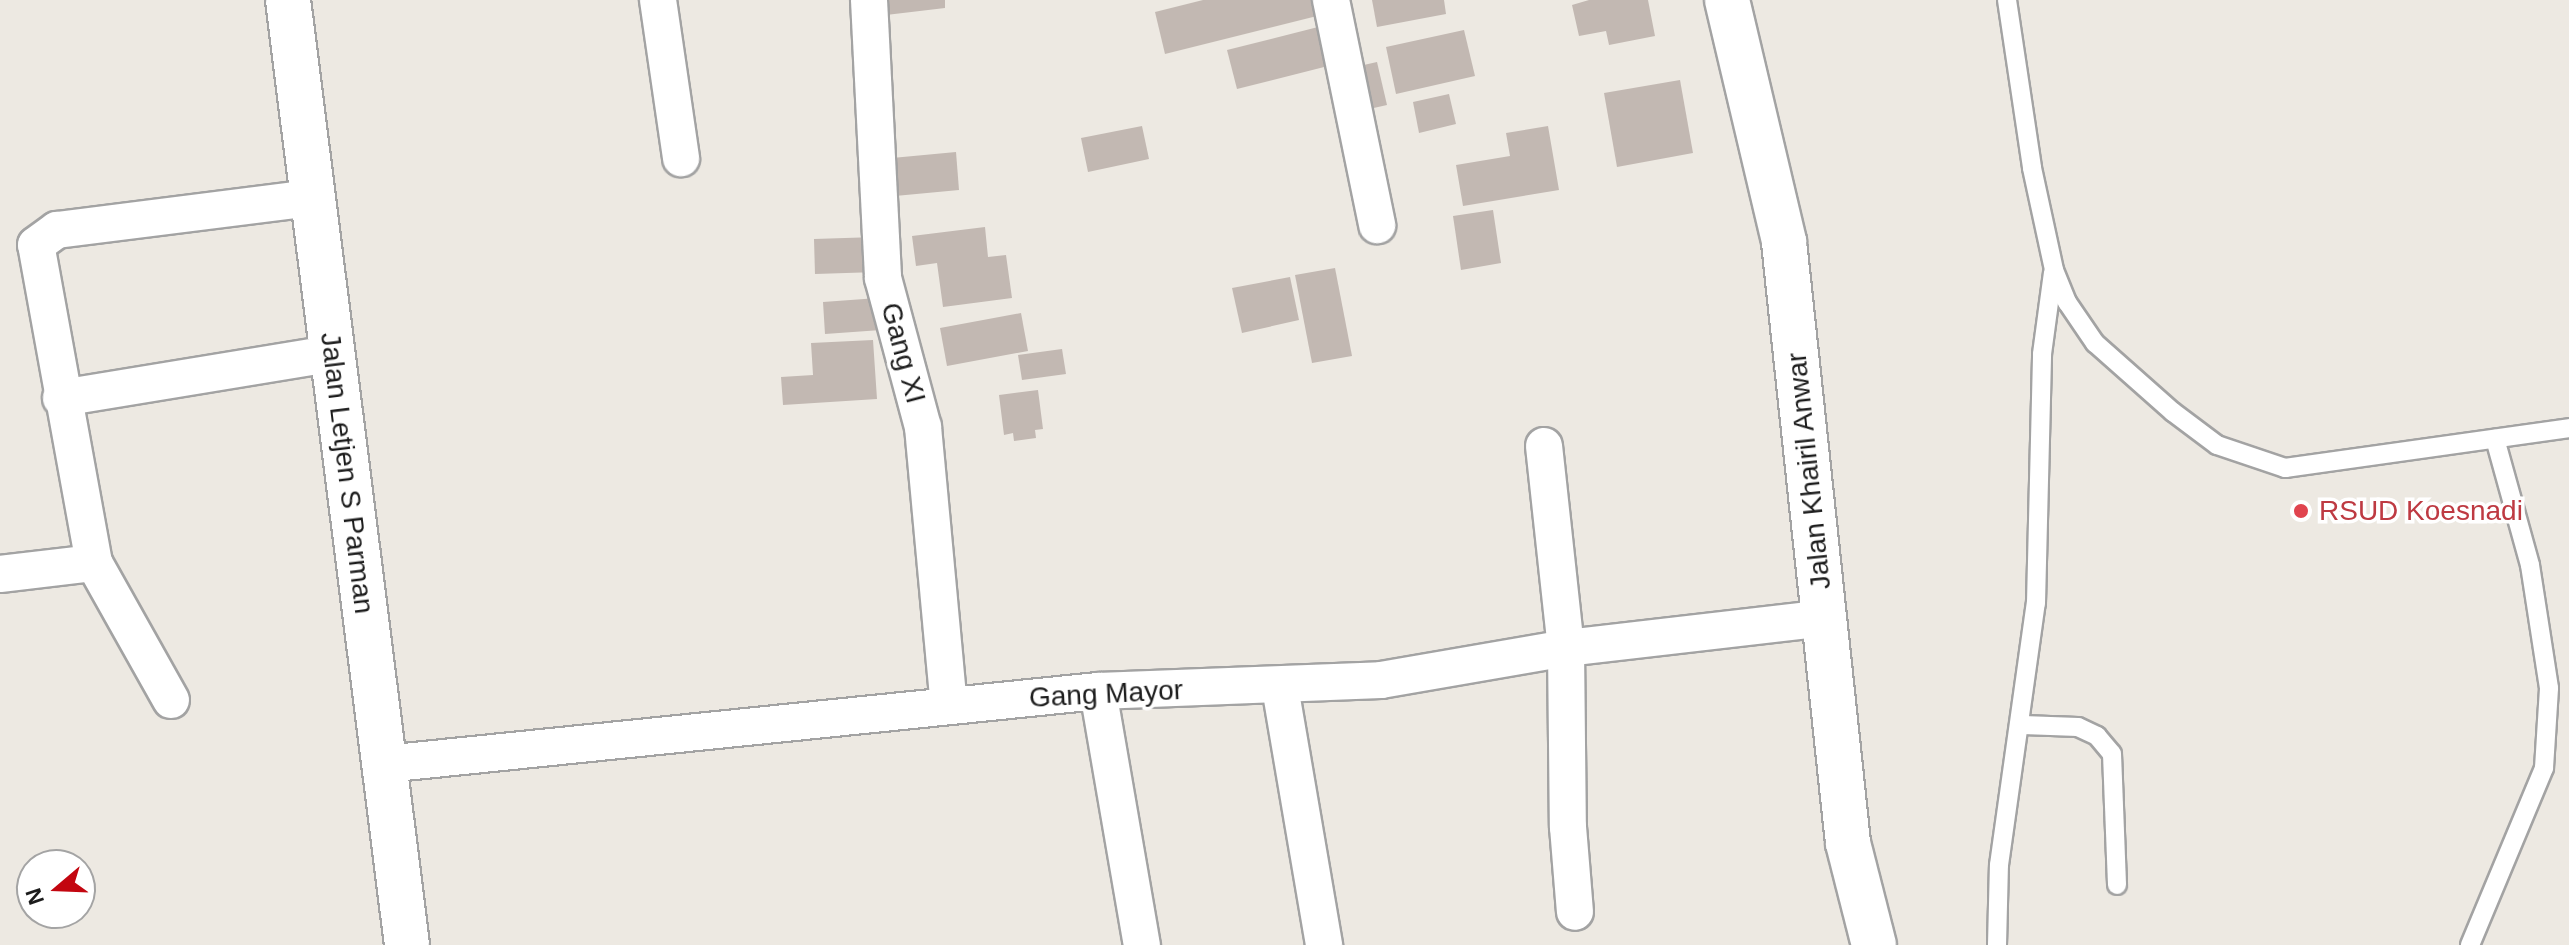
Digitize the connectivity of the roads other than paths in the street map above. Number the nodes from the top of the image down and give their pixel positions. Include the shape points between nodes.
1 (288, 0) edge
2 (658, 0) edge
3 (869, 0) edge
4 (1331, 0) edge
5 (1727, 0) edge
6 (2007, 0) edge
7 (681, 158) dead end
8 (312, 198) junction
9 (1377, 225) dead end
10 (2054, 270) junction
11 (331, 354) junction
12 (61, 398) junction
13 (2569, 428) edge
14 (2495, 439) junction
15 (1544, 446) dead end
16 (94, 563) junction
17 (0, 574) edge
18 (1826, 618) junction
19 (1566, 648) junction
20 (1280, 687) junction
21 (1098, 691) junction
22 (171, 700) dead end
23 (949, 706) junction
24 (2023, 725) junction
25 (385, 764) junction
26 (2117, 885) dead end
27 (1575, 912) dead end
28 (407, 945) edge
29 (1142, 945) edge
30 (1324, 945) edge
31 (1874, 945) edge
32 (1997, 945) edge
33 (2470, 945) edge

1 - 8 street, Jalan Letjen S Parman
2 - 7 street
3 - 23 street, Gang XI via 883,278 923,427
4 - 9 street
5 - 18 street, Jalan Khairil Anwar via 1784,242
6 - 10 lane via 2032,168
8 - 11 street, Jalan Letjen S Parman
8 - 12 street via 44,234 36,251
10 - 14 lane via 2067,302 2095,343 2195,429 2249,459 2285,468 2313,466
10 - 24 lane via 2042,354 2041,517
11 - 12 street
11 - 25 street, Jalan Letjen S Parman
12 - 16 street
13 - 14 lane
14 - 33 lane via 2530,565 2549,688 2544,768
15 - 19 street
16 - 17 street
16 - 22 street
18 - 19 street, Gang Mayor
18 - 31 street, Jalan Khairil Anwar via 1848,843
19 - 20 street, Gang Mayor via 1381,680
19 - 27 street via 1568,827
20 - 21 street, Gang Mayor
20 - 30 street
21 - 23 street, Gang Mayor
21 - 29 street
23 - 25 street, Gang Mayor
24 - 26 lane via 2078,727 2097,736 2112,754
24 - 32 lane via 1999,865
25 - 28 street, Jalan Letjen S Parman

